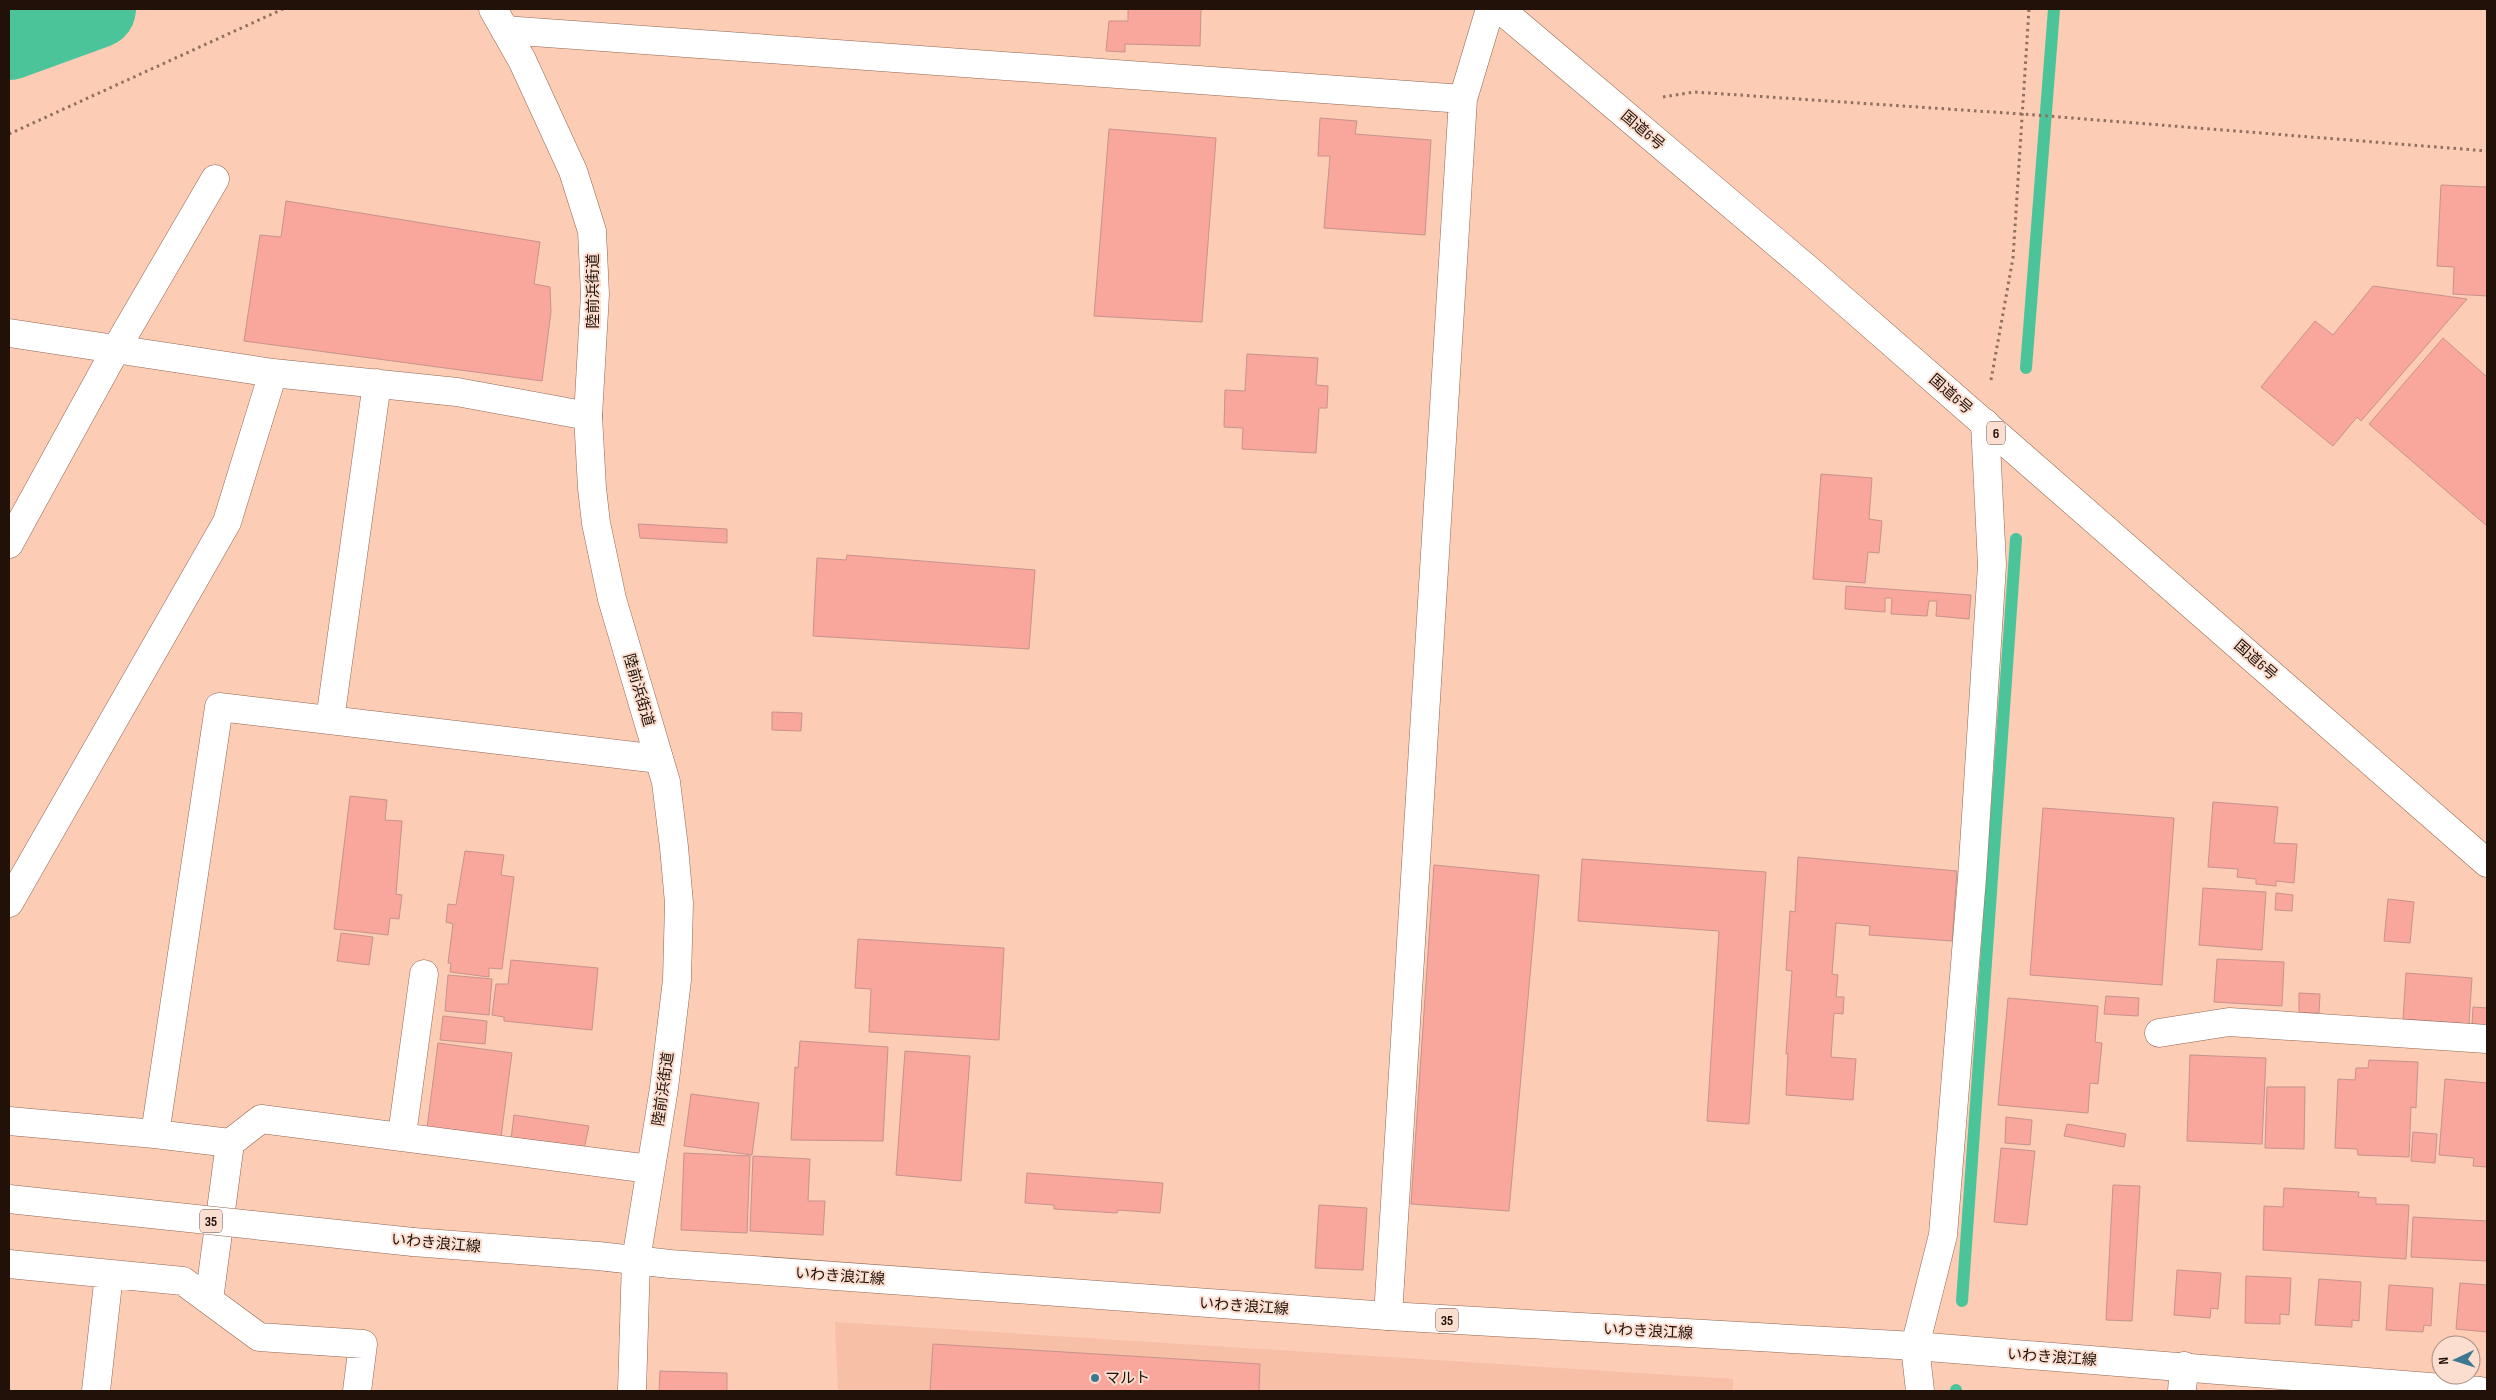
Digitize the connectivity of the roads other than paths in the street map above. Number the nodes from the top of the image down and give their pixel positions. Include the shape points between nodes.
1 (1490, 9) edge
2 (1500, 9) edge
3 (499, 19) edge
4 (1463, 99) junction
5 (215, 180) dead end
6 (9, 333) edge
7 (116, 349) junction
8 (272, 373) junction
9 (377, 383) junction
10 (588, 416) junction
11 (1985, 423) junction
12 (9, 544) edge
13 (330, 720) junction
14 (659, 759) junction
15 (2487, 864) edge
16 (9, 903) edge
17 (424, 974) dead end
18 (2159, 1033) dead end
19 (2487, 1039) edge
20 (9, 1121) edge
21 (156, 1134) junction
22 (402, 1135) junction
23 (230, 1143) junction
24 (650, 1169) junction
25 (9, 1199) edge
26 (636, 1260) junction
27 (9, 1264) edge
28 (109, 1274) junction
29 (209, 1300) junction
30 (1388, 1316) junction
31 (1915, 1346) junction
32 (2183, 1379) edge
33 (96, 1391) edge
34 (357, 1391) edge
35 (632, 1391) edge
36 (1920, 1391) edge
37 (2480, 1391) edge

1 - 4 main road
2 - 11 main road, 国道6号 / 6
3 - 4 main road
3 - 10 main road, 陸前浜街道 via 573,171 592,231 595,294
4 - 30 main road
5 - 7 main road
6 - 7 main road
7 - 8 main road
7 - 12 main road
8 - 9 main road
8 - 16 main road via 227,522
9 - 10 main road via 457,392
9 - 13 main road
10 - 14 main road, 陸前浜街道 via 596,523 612,599
11 - 15 main road, 国道6号 / 6
11 - 31 main road via 1992,564 1972,868 1943,1234
13 - 14 main road
13 - 21 main road via 219,707
14 - 24 main road, 陸前浜街道 via 666,782 679,913 677,980
17 - 22 main road
18 - 19 main road via 2229,1022
20 - 21 main road
21 - 23 main road
22 - 23 main road via 261,1119
22 - 24 main road
23 - 29 main road
24 - 26 main road, 陸前浜街道
25 - 26 main road, いわき浪江線 / 35, bridge via 413,1242
26 - 30 main road, いわき浪江線 / 35
26 - 35 main road, 陸前浜街道
27 - 28 main road
28 - 29 main road via 183,1281
28 - 33 main road
29 - 34 main road via 259,1337 363,1344
30 - 31 main road, いわき浪江線 / 35
31 - 32 main road, いわき浪江線 / 35
31 - 36 main road
32 - 37 main road, いわき浪江線 / 35

